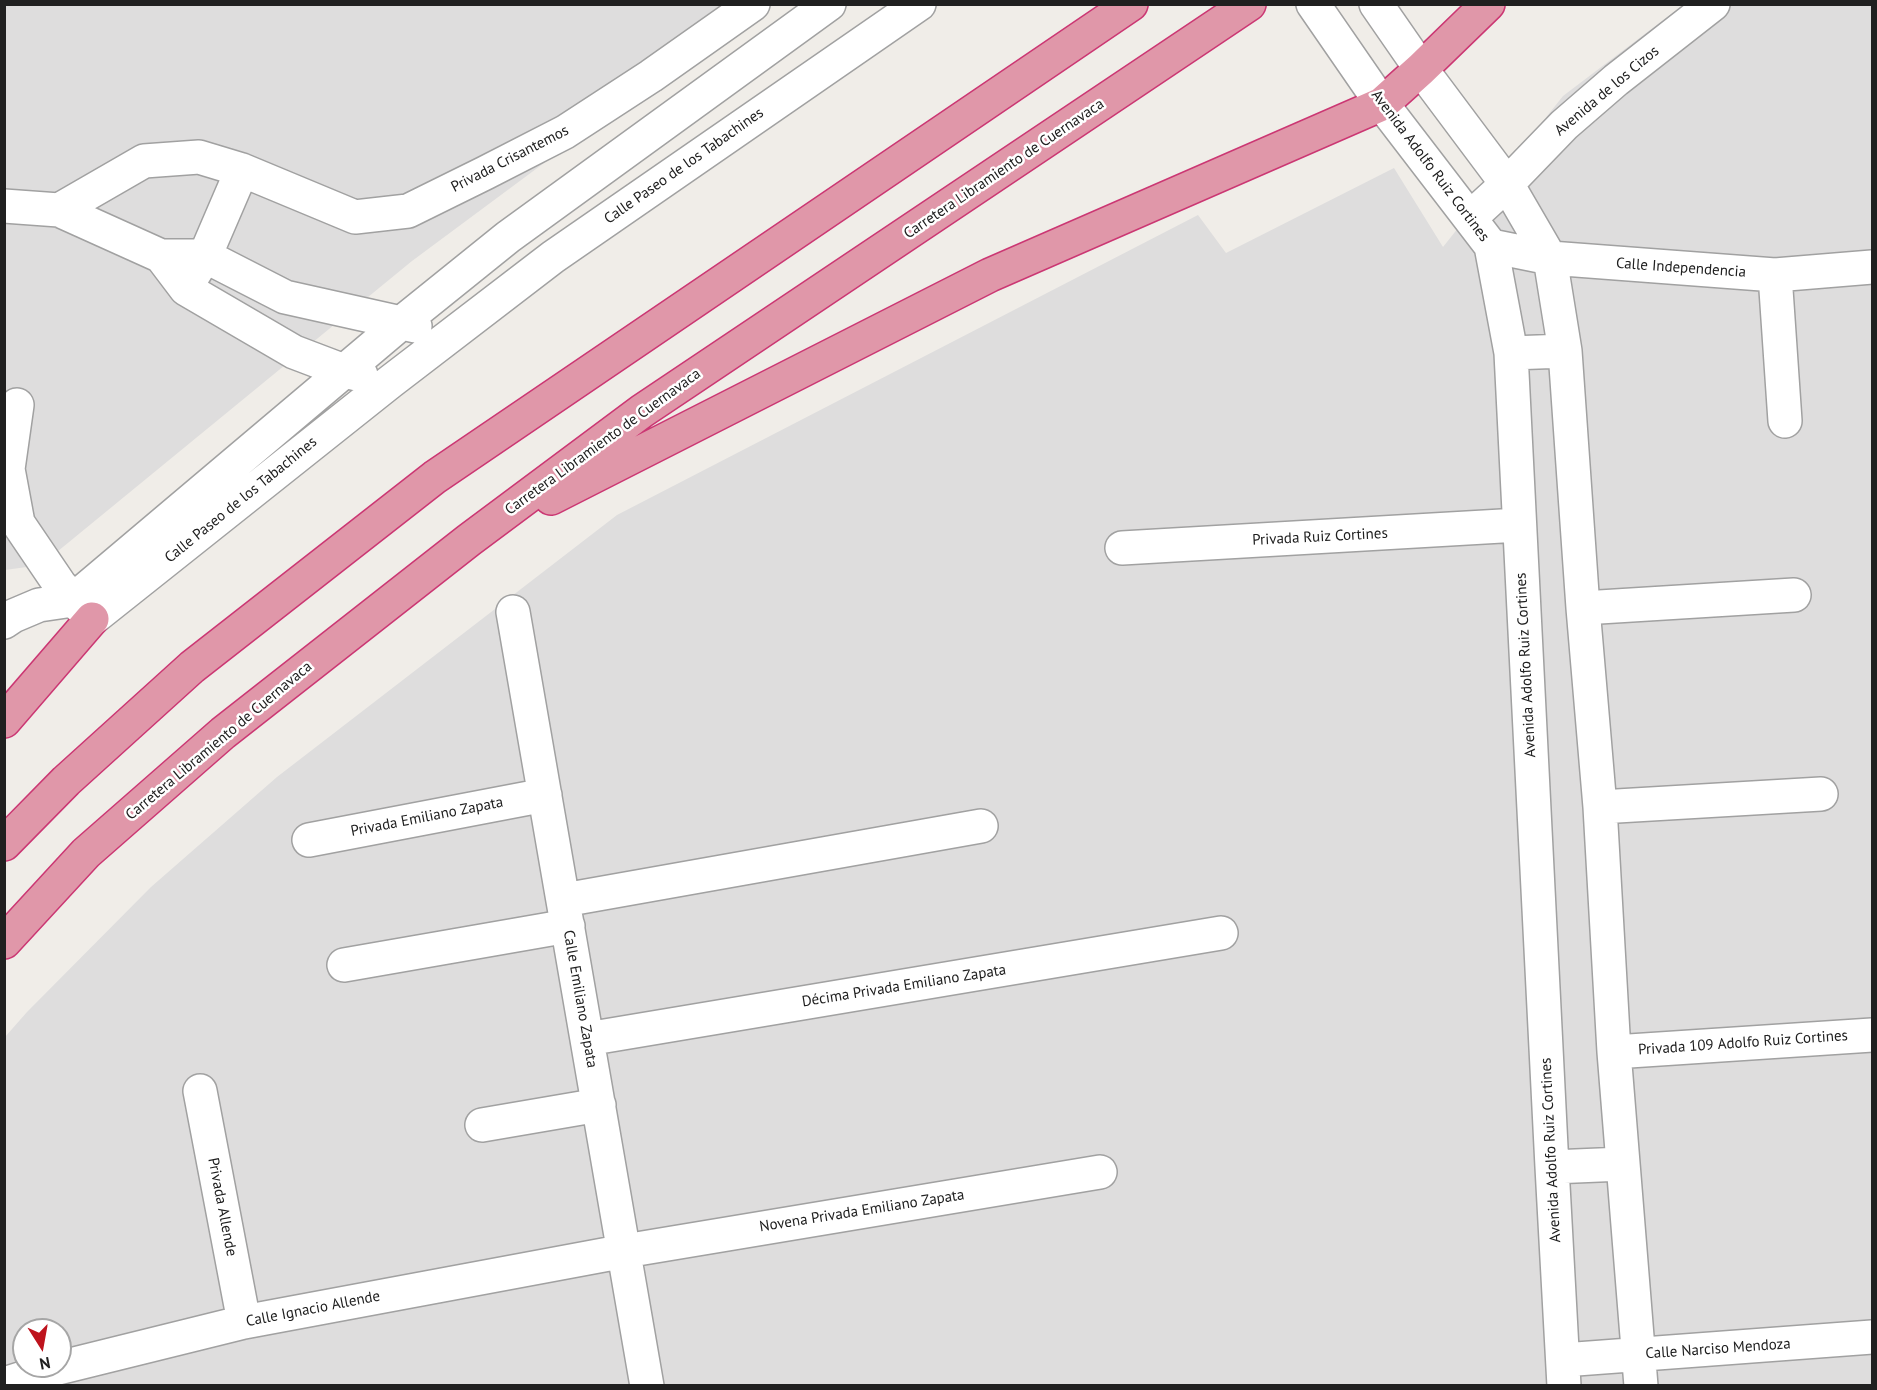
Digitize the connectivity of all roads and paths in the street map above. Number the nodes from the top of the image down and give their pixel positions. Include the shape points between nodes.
1 (753, 4) edge
2 (829, 4) edge
3 (919, 4) edge
4 (1131, 4) edge
5 (1313, 4) edge
6 (1376, 4) edge
7 (1488, 4) edge
8 (1713, 4) edge
9 (1246, 7) edge
10 (1421, 69) junction
11 (1382, 104) junction
12 (242, 170) junction
13 (1507, 184) junction
14 (4, 206) edge
15 (59, 210) junction
16 (1470, 218) junction
17 (1491, 246) junction
18 (161, 256) junction
19 (205, 256) junction
20 (1550, 258) junction
21 (1872, 267) edge
22 (1775, 275) junction
23 (186, 289) junction
24 (400, 324) junction
25 (452, 333) junction
26 (1565, 351) junction
27 (1511, 353) junction
28 (344, 371) junction
29 (390, 382) junction
30 (17, 405) dead end
31 (1785, 421) dead end
32 (1519, 525) junction
33 (469, 540) junction
34 (1122, 548) dead end
35 (1794, 595) dead end
36 (1583, 608) junction
37 (83, 610) junction
38 (513, 612) dead end
39 (4, 622) edge
40 (4, 721) edge
41 (1821, 794) dead end
42 (545, 795) junction
43 (1600, 807) junction
44 (981, 826) dead end
45 (309, 840) dead end
46 (4, 844) edge
47 (566, 913) junction
48 (1221, 933) dead end
49 (4, 942) edge
50 (344, 966) dead end
51 (1872, 1035) edge
52 (587, 1039) junction
53 (1614, 1052) junction
54 (200, 1091) dead end
55 (598, 1104) junction
56 (482, 1125) dead end
57 (1623, 1164) junction
58 (1552, 1167) junction
59 (1100, 1172) dead end
60 (625, 1251) junction
61 (244, 1322) junction
62 (1872, 1336) edge
63 (1640, 1370) edge
64 (1563, 1373) edge
65 (44, 1379) edge
66 (4, 1384) edge
67 (647, 1386) edge

1 - 12 street, Privada Crisantemos via 565,132 408,211 355,217
2 - 24 street, Calle Paseo de los Tabachines via 508,237
3 - 25 street, Calle Paseo de los Tabachines via 553,257
4 - 46 highway via 435,477 192,667 66,781
5 - 11 street, Avenida Adolfo Ruiz Cortines
6 - 10 street
7 - 10 highway
8 - 13 street, Avenida de los Cizos via 1573,117
9 - 33 highway, Carretera Libramiento de Cuernavaca via 642,411
10 - 11 highway
10 - 13 street
11 - 16 street, Avenida Adolfo Ruiz Cortines
11 - 33 highway via 990,275
12 - 15 street, Privada Crisantemos via 199,157 144,161
12 - 19 street
13 - 16 street, Avenida de los Cizos
13 - 20 street
14 - 15 street
15 - 18 street
16 - 17 street, Avenida Adolfo Ruiz Cortines
17 - 20 street, Calle Independencia
17 - 27 street, Avenida Adolfo Ruiz Cortines
18 - 19 street
18 - 23 street
19 - 23 street
19 - 24 street via 285,297
20 - 22 street, Calle Independencia
20 - 26 street
21 - 22 street, Calle Independencia
22 - 31 street
23 - 28 street via 294,352
24 - 25 street
24 - 28 street, Calle Paseo de los Tabachines
25 - 29 street, Calle Paseo de los Tabachines
26 - 27 street
26 - 36 street
27 - 32 street, Avenida Adolfo Ruiz Cortines
28 - 29 street
28 - 37 street, Calle Paseo de los Tabachines
29 - 37 street, Calle Paseo de los Tabachines
30 - 37 street via 8,469 18,523 60,585
32 - 34 street, Privada Ruiz Cortines
32 - 58 street, Avenida Adolfo Ruiz Cortines
33 - 49 highway, Carretera Libramiento de Cuernavaca via 214,741 86,853
35 - 36 street
36 - 43 street
37 - 39 street via 39,605
37 - 40 highway
38 - 42 street, Calle Emiliano Zapata
41 - 43 street
42 - 45 street, Privada Emiliano Zapata
42 - 47 street, Calle Emiliano Zapata
43 - 53 street
44 - 47 street
47 - 50 street
47 - 52 street, Calle Emiliano Zapata
48 - 52 street, Décima Privada Emiliano Zapata
51 - 53 street, Privada 109 Adolfo Ruiz Cortines
52 - 55 street, Calle Emiliano Zapata
53 - 57 street
54 - 61 street, Privada Allende
55 - 56 street
55 - 60 street, Calle Emiliano Zapata
57 - 58 street
57 - 63 street
58 - 64 street, Avenida Adolfo Ruiz Cortines
59 - 60 street, Novena Privada Emiliano Zapata
60 - 61 street, Calle Ignacio Allende
60 - 67 street, Calle Emiliano Zapata
61 - 65 street, Calle Ignacio Allende
62 - 63 street, Calle Narciso Mendoza
63 - 64 street, Calle Narciso Mendoza
65 - 66 street, Calle Ignacio Allende

